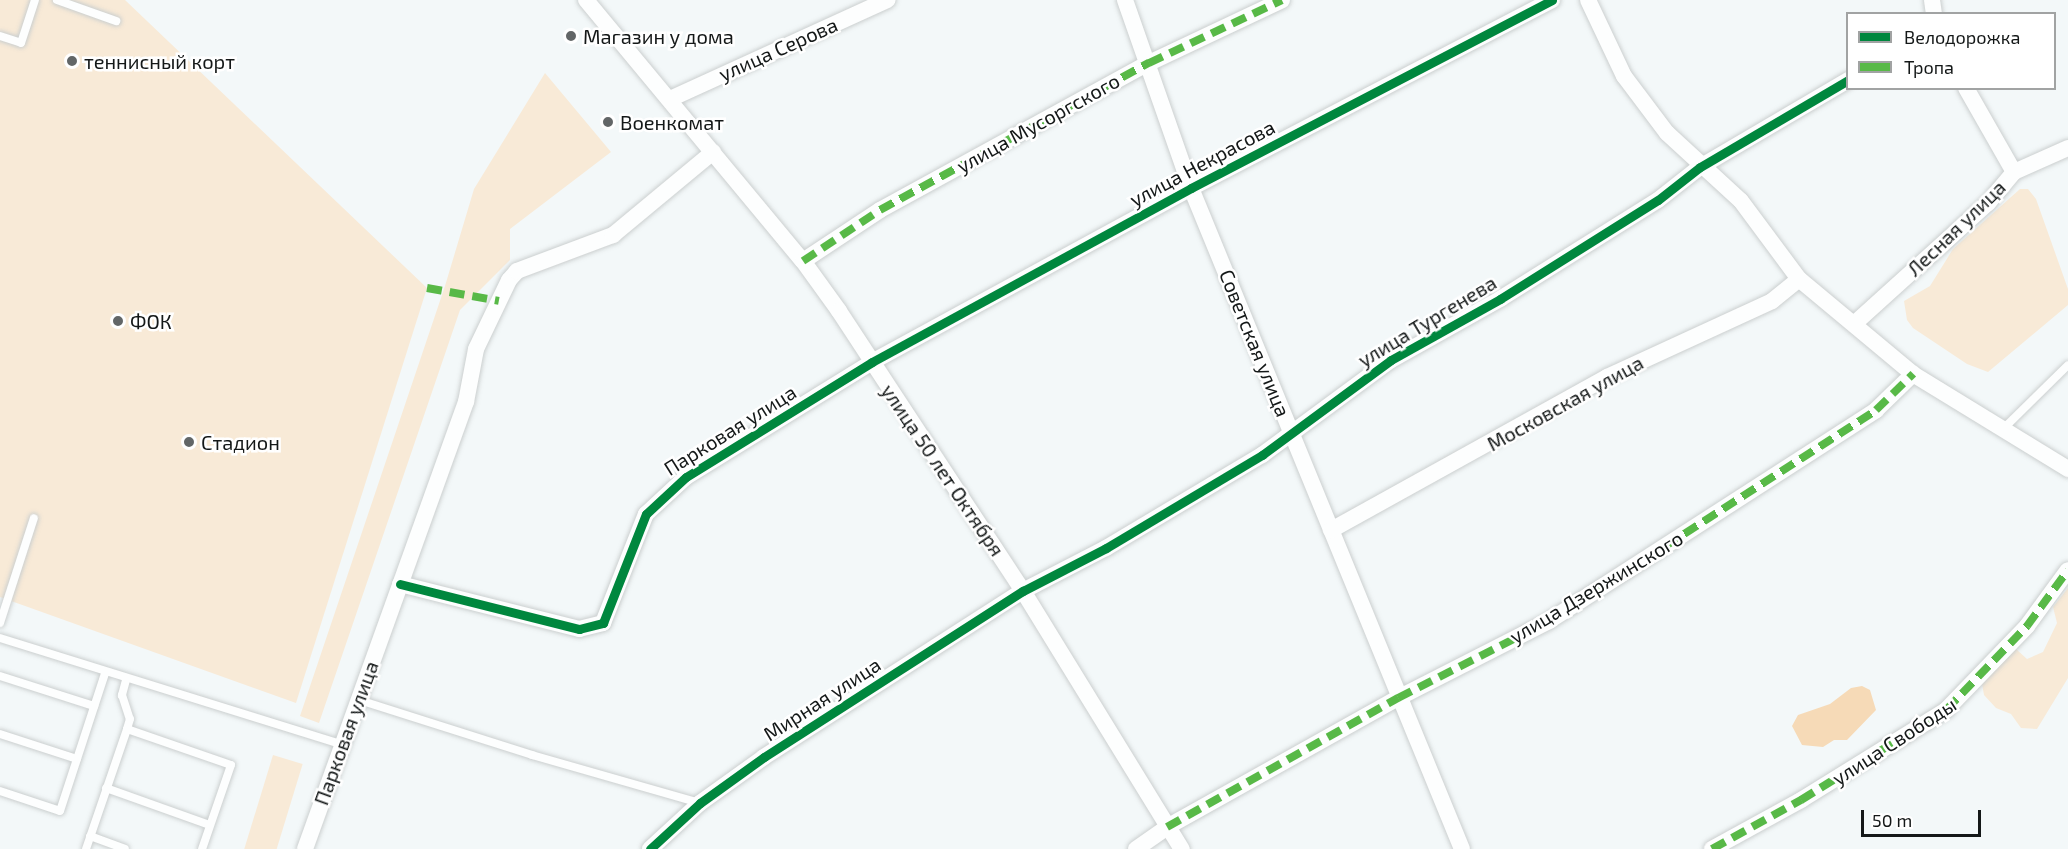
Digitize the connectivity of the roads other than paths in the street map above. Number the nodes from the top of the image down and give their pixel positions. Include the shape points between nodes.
1 (35, 0) edge
2 (57, 0) edge
3 (586, 0) edge
4 (886, 0) edge
5 (1125, 0) edge
6 (1282, 0) edge
7 (1552, 0) edge
8 (1588, 0) edge
9 (116, 21) dead end
10 (0, 36) edge
11 (1149, 63) junction
12 (1846, 81) edge
13 (1967, 90) edge
14 (670, 99) junction
15 (2068, 148) edge
16 (713, 152) junction
17 (1700, 166) junction
18 (2014, 172) junction
19 (1191, 188) junction
20 (803, 261) junction
21 (1799, 279) junction
22 (1854, 324) junction
23 (872, 362) junction
24 (2068, 365) edge
25 (1913, 374) junction
26 (2005, 427) junction
27 (1291, 430) junction
28 (2068, 469) edge
29 (34, 518) dead end
30 (1331, 530) junction
31 (2068, 570) edge
32 (400, 584) junction
33 (1023, 591) junction
34 (0, 623) edge
35 (0, 638) edge
36 (105, 673) junction
37 (0, 676) edge
38 (126, 680) junction
39 (1398, 698) junction
40 (359, 700) junction
41 (94, 706) junction
42 (127, 729) junction
43 (0, 734) edge
44 (341, 744) junction
45 (77, 759) junction
46 (106, 788) junction
47 (0, 791) edge
48 (700, 803) junction
49 (210, 825) junction
50 (1167, 827) junction
51 (90, 837) junction
52 (86, 849) edge
53 (125, 849) edge
54 (202, 849) edge
55 (305, 849) edge
56 (650, 849) edge
57 (1136, 849) edge
58 (1182, 849) edge
59 (1462, 849) edge
60 (1712, 849) edge

1 - 10 lane via 21,43
2 - 9 lane
3 - 14 street, улица 50 лет Октября
4 - 14 street, улица Серова
5 - 11 street, Советская улица
6 - 11 street, улица Мусоргского
7 - 19 street, улица Некрасова
8 - 17 street via 1624,76 1667,133
11 - 19 street, Советская улица
11 - 20 street, улица Мусоргского via 880,210
12 - 17 street, улица Тургенева
13 - 18 street
14 - 16 street, улица 50 лет Октября
15 - 18 street, Лесная улица
16 - 20 street, улица 50 лет Октября
16 - 32 street, Парковая улица via 613,235 518,271 509,280 476,349 466,402
17 - 21 street via 1741,201
17 - 27 street, улица Тургенева via 1658,200 1500,299 1391,360
18 - 22 street, Лесная улица via 1988,203
19 - 23 street, улица Некрасова
19 - 27 street, Советская улица
20 - 23 street, улица 50 лет Октября
21 - 22 street
21 - 30 street, Московская улица via 1772,301 1607,377
22 - 25 street
23 - 32 street, Парковая улица via 669,489 646,514 611,612 603,623 579,629
23 - 33 street, улица 50 лет Октября
24 - 26 lane
25 - 26 street
25 - 39 street, улица Дзержинского via 1876,410 1549,621
26 - 28 street
27 - 30 street, Советская улица
27 - 33 street, улица Тургенева via 1262,455 1106,548
29 - 34 lane
30 - 39 street, Советская улица
31 - 60 street, улица Свободы via 2026,627 1946,710 1801,800
32 - 40 street, Парковая улица
33 - 48 street, Мирная улица
33 - 50 street, улица 50 лет Октября
35 - 36 lane
36 - 38 lane
36 - 41 lane
37 - 41 lane
38 - 42 lane via 122,695 130,719
38 - 44 lane
39 - 50 street, улица Дзержинского
39 - 59 street, Советская улица
40 - 44 street, Парковая улица
40 - 48 lane
41 - 45 lane
42 - 46 lane
42 - 49 lane via 231,765
43 - 45 lane
44 - 55 street, Парковая улица
45 - 47 lane via 60,811
46 - 49 lane
46 - 51 lane
48 - 56 street, Мирная улица
49 - 54 lane
50 - 57 street, улица Дзержинского
50 - 58 street, улица 50 лет Октября
51 - 52 lane
51 - 53 lane

